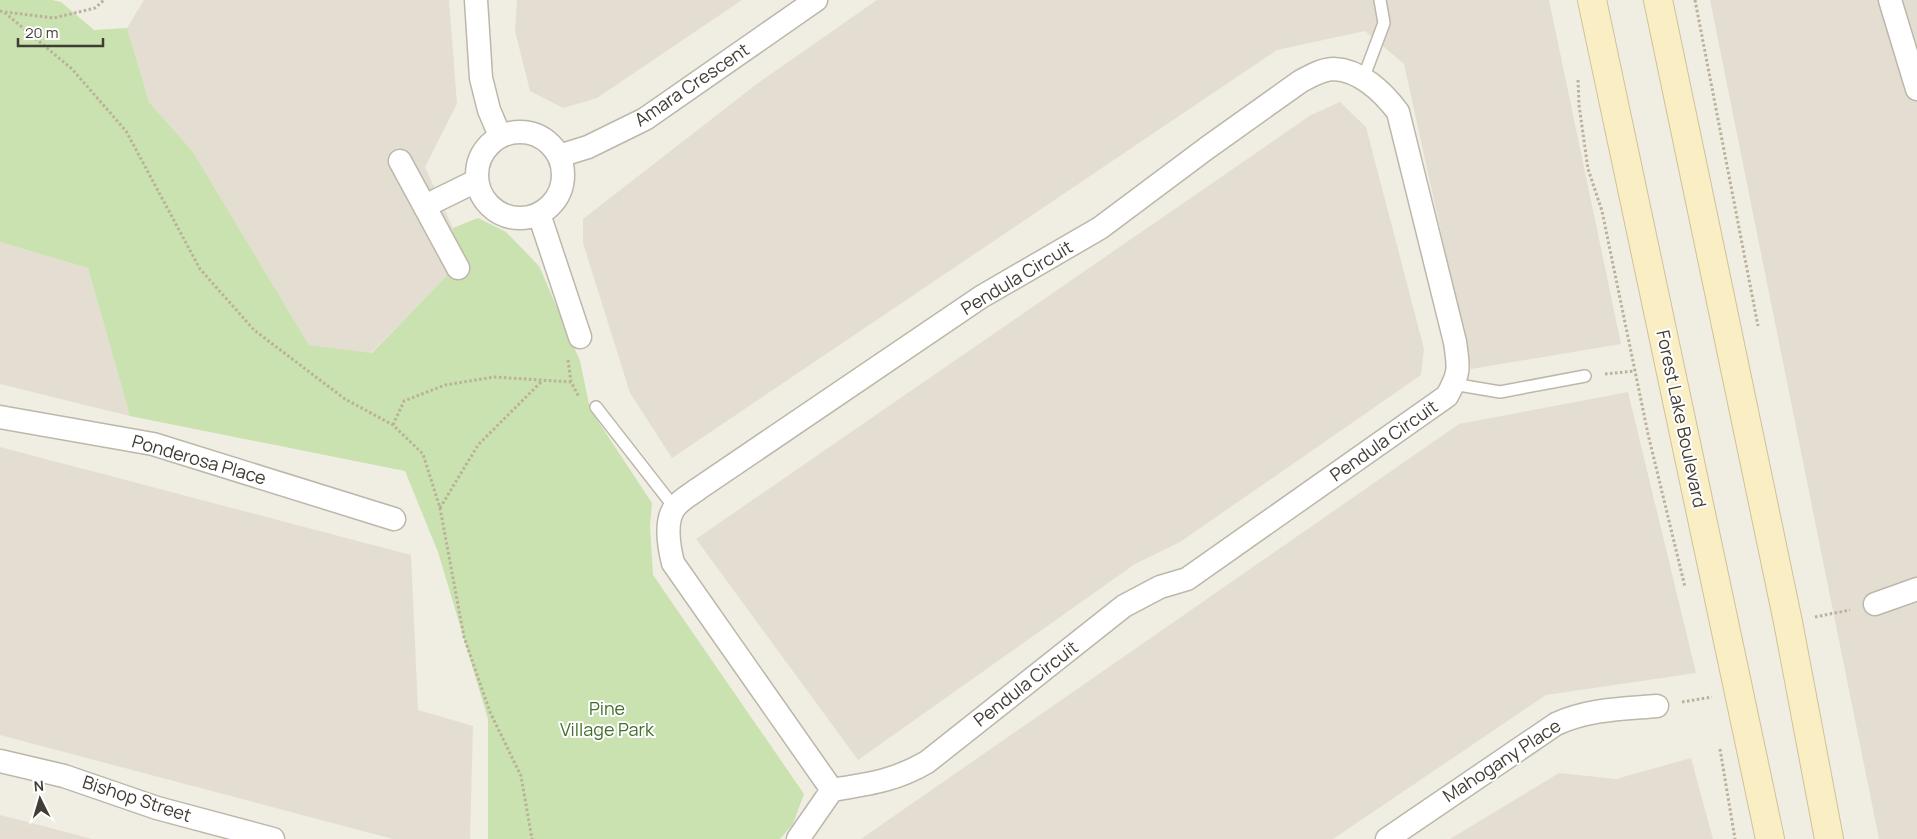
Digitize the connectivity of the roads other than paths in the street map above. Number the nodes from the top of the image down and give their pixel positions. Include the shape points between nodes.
1 (476, 0) edge
2 (816, 0) edge
3 (1380, 0) edge
4 (1592, 0) edge
5 (1658, 0) edge
6 (1890, 0) edge
7 (1364, 79) junction
8 (1917, 89) edge
9 (500, 136) junction
10 (560, 156) junction
11 (400, 161) dead end
12 (476, 181) junction
13 (425, 206) junction
14 (539, 214) junction
15 (458, 268) dead end
16 (580, 337) dead end
17 (1584, 376) road end
18 (1453, 384) junction
19 (596, 407) dead end
20 (0, 417) edge
21 (674, 507) junction
22 (394, 519) dead end
23 (1917, 589) edge
24 (1875, 604) road end
25 (1656, 706) dead end
26 (0, 761) edge
27 (832, 790) junction
28 (273, 839) edge
29 (798, 839) edge
30 (1387, 839) edge
31 (1770, 839) edge
32 (1829, 839) edge

1 - 9 street via 481,78
2 - 10 street, Amara Crescent via 645,119 588,147
3 - 7 lane via 1384,24
4 - 31 main road, Forest Lake Boulevard
5 - 32 main road via 1788,622
6 - 8 street
7 - 18 street, Pendula Circuit via 1381,91 1398,112 1455,342 1458,376
7 - 21 street, Pendula Circuit via 1333,69 1301,81 1100,228 981,297
9 - 10 street via 513,132 540,136
9 - 12 street via 483,150 478,160
10 - 14 street via 564,178 561,190 548,208
11 - 13 street
12 - 13 street
12 - 14 street via 480,194 499,213 512,218
13 - 15 street
14 - 16 street
17 - 18 lane, Pendula Circuit via 1500,392
18 - 27 street, Pendula Circuit via 1447,396 1431,408 1187,579 1124,606 927,762 886,781
19 - 21 lane
20 - 22 street, Ponderosa Place via 154,444
21 - 27 street via 670,521 673,563
23 - 24 street
25 - 30 street, Mahogany Place via 1591,711 1556,724
26 - 28 street, Bishop Street via 64,776 157,808
27 - 29 street

